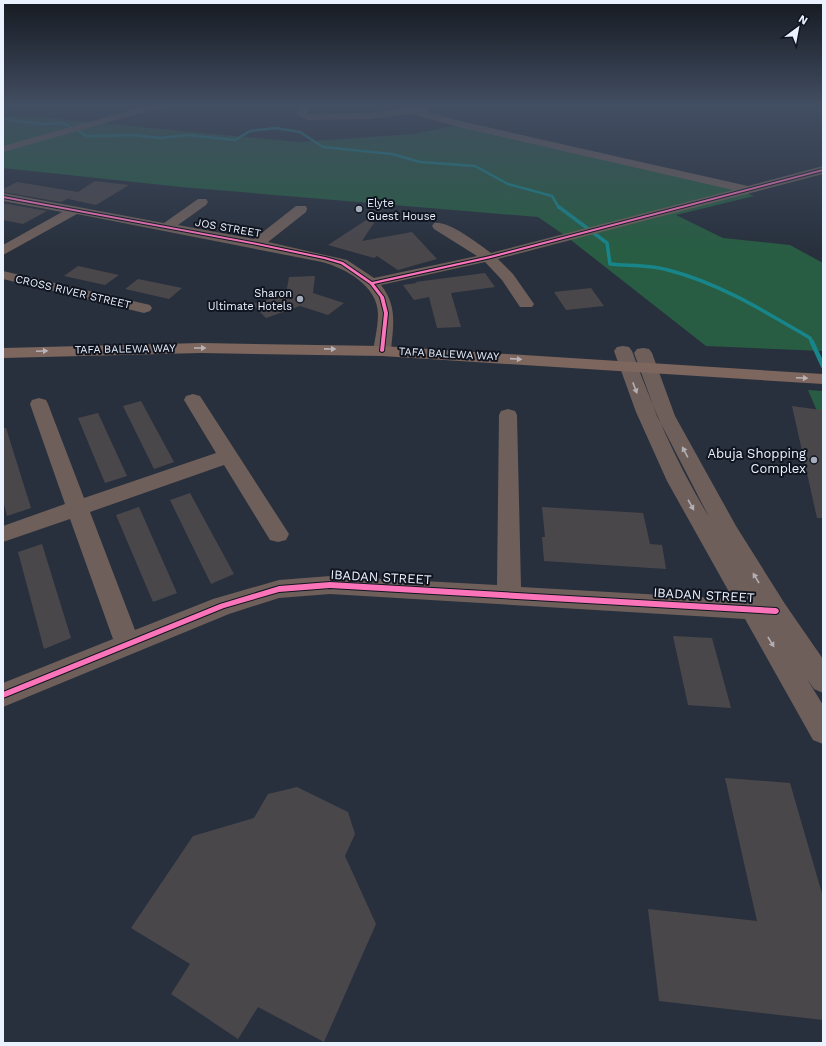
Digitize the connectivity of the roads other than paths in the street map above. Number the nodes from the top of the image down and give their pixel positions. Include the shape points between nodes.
1 (589, 154) edge
2 (823, 170) edge
3 (748, 190) junction
4 (3, 197) edge
5 (202, 202) dead end
6 (301, 209) dead end
7 (75, 210) junction
8 (439, 226) dead end
9 (167, 227) junction
10 (3, 233) edge
11 (26, 238) junction
12 (257, 244) junction
13 (3, 251) edge
14 (490, 258) junction
15 (3, 275) edge
16 (371, 283) junction
17 (526, 304) dead end
18 (144, 308) dead end
19 (3, 340) edge
20 (383, 344) junction
21 (3, 353) edge
22 (635, 359) junction
23 (823, 364) edge
24 (779, 369) junction
25 (823, 379) edge
26 (193, 400) dead end
27 (39, 404) dead end
28 (508, 415) dead end
29 (228, 456) junction
30 (79, 508) junction
31 (3, 534) edge
32 (278, 534) dead end
33 (510, 595) junction
34 (751, 609) junction
35 (776, 611) junction
36 (128, 645) junction
37 (823, 681) edge
38 (3, 695) edge
39 (823, 731) edge

1 - 3 street
2 - 3 street
3 - 14 street
4 - 7 street, JOS STREET
5 - 9 street
6 - 12 street
7 - 9 street, JOS STREET
7 - 11 street
8 - 14 street
9 - 12 street, JOS STREET
10 - 11 street
11 - 13 street
12 - 16 street, JOS STREET via 342,263
14 - 16 street
14 - 17 street via 505,272
15 - 18 street, CROSS RIVER STREET
16 - 20 street, JOS STREET via 382,297 386,313
19 - 20 main road, TAFA BALEWA WAY via 299,335
21 -> 20 main road, TAFA BALEWA WAY
20 - 22 main road, TAFA BALEWA WAY
22 - 24 main road, TAFA BALEWA WAY
22 -> 34 street via 645,412 677,481
35 -> 22 street via 727,530
23 - 24 main road, TAFA BALEWA WAY
24 -> 25 main road, TAFA BALEWA WAY
26 - 29 street
27 - 30 street
28 - 33 street
29 - 30 street
29 - 32 street
30 - 31 street
30 - 36 street
33 - 34 street, IBADAN STREET
33 - 36 street, IBADAN STREET via 330,585 279,589 222,606
34 - 35 street, IBADAN STREET
34 -> 39 street
35 - 37 street
36 - 38 street, IBADAN STREET

